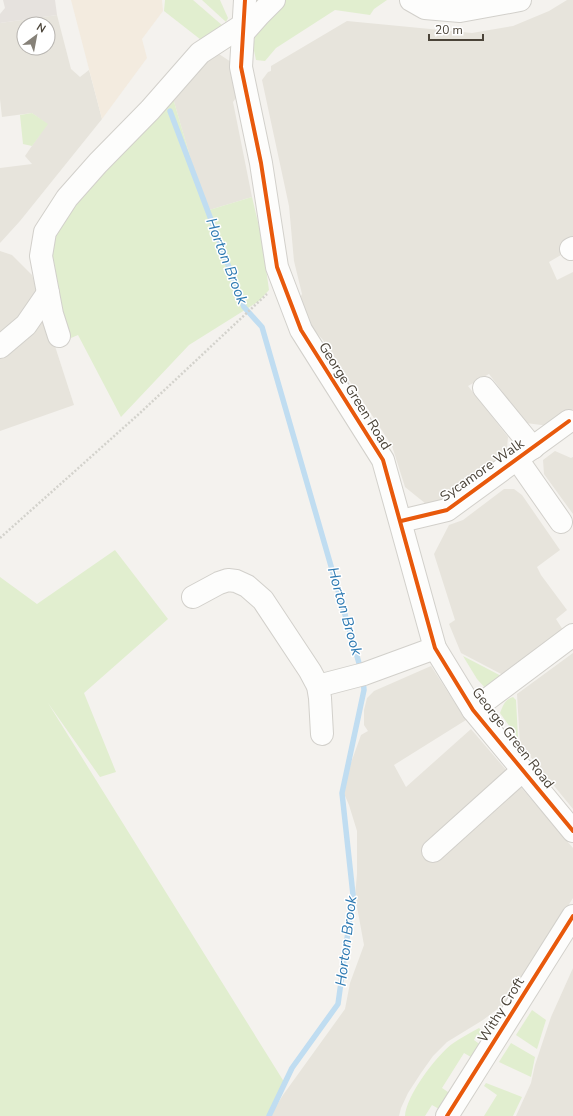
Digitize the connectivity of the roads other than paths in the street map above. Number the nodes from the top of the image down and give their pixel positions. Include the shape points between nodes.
1 (229, 0) edge
2 (274, 0) edge
3 (411, 0) edge
4 (520, 0) edge
5 (243, 19) edge
6 (48, 293) junction
7 (59, 336) dead end
8 (0, 347) edge
9 (484, 388) dead end
10 (569, 421) dead end
11 (525, 454) junction
12 (401, 521) junction
13 (561, 522) dead end
14 (193, 597) dead end
15 (573, 635) edge
16 (435, 648) junction
17 (318, 686) junction
18 (473, 710) junction
19 (322, 734) dead end
20 (523, 770) junction
21 (573, 831) edge
22 (433, 851) dead end
23 (573, 916) edge
24 (447, 1116) edge

1 - 5 street
2 - 5 street via 259,15
3 - 4 street via 426,8 460,11
5 - 6 street via 200,53 66,198 45,232 41,256
5 - 12 street, George Green Road via 241,67 261,163 277,267 301,330 383,460
6 - 7 street
6 - 8 street via 26,325
9 - 11 street
10 - 11 street, Sycamore Walk
11 - 12 street, Sycamore Walk via 447,510
11 - 13 street
12 - 16 street, George Green Road
14 - 17 street via 219,582 228,580 256,592
15 - 18 street
16 - 17 street via 364,674
16 - 18 street, George Green Road
17 - 19 street
18 - 20 street, George Green Road
20 - 21 street, George Green Road
20 - 22 street
23 - 24 street, Withy Croft

